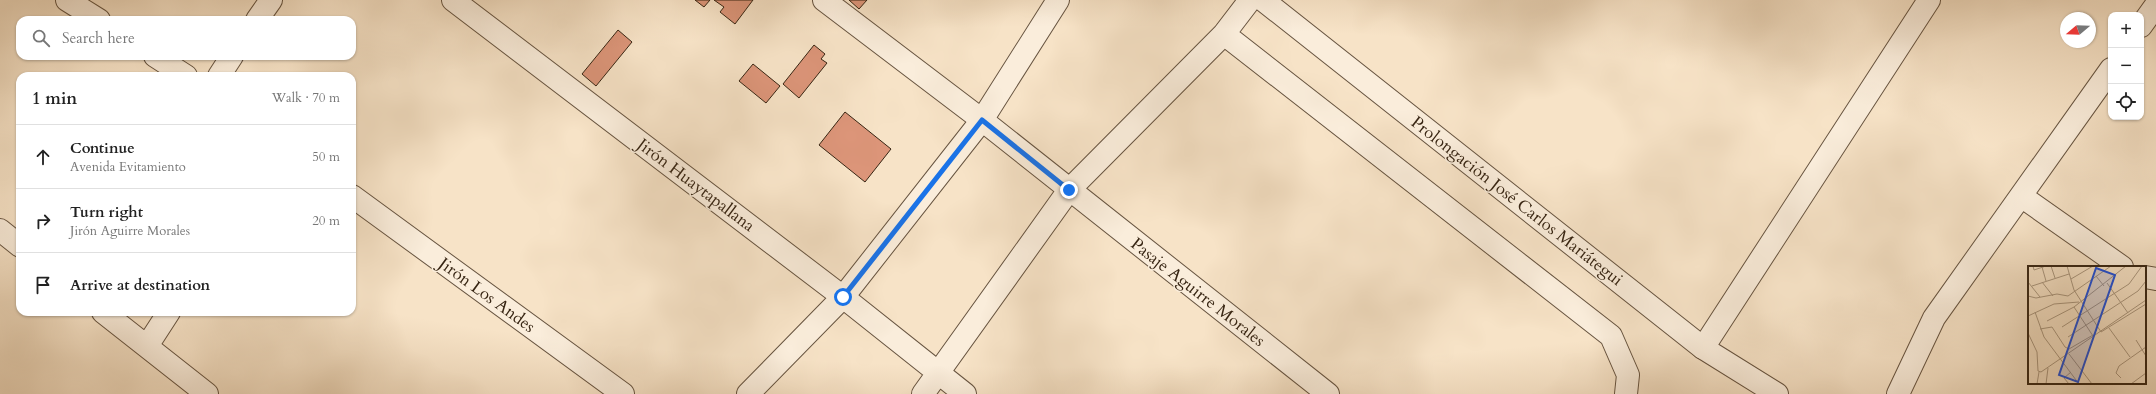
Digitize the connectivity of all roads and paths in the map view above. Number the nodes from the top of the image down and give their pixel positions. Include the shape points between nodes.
1 (68, 0) edge
2 (271, 0) edge
3 (453, 0) edge
4 (824, 0) edge
5 (1058, 0) edge
6 (1250, 0) edge
7 (1263, 0) edge
8 (1930, 0) edge
9 (2156, 5) edge
10 (93, 16) edge
11 (260, 16) edge
12 (2144, 22) edge
13 (1224, 34) junction
14 (161, 60) edge
15 (229, 60) edge
16 (180, 72) edge
17 (221, 72) edge
18 (2108, 72) edge
19 (982, 120) junction
20 (1069, 190) junction
21 (2021, 196) junction
22 (356, 199) edge
23 (0, 230) edge
24 (16, 243) edge
25 (2121, 266) edge
26 (2146, 277) edge
27 (2156, 279) edge
28 (843, 297) junction
29 (108, 316) edge
30 (166, 316) edge
31 (147, 346) junction
32 (1703, 348) junction
33 (937, 372) junction
34 (208, 394) edge
35 (622, 394) edge
36 (748, 394) edge
37 (923, 394) edge
38 (965, 394) edge
39 (1328, 394) edge
40 (1626, 394) edge
41 (1777, 394) edge
42 (1898, 394) edge

1 - 10 street
2 - 11 street
3 - 28 street, Jirón Huaytapallana
4 - 19 street, Pasaje Aguirre Morales
5 - 19 street
6 - 13 street
7 - 32 street, Prolongación José Carlos Mariátegui
8 - 32 street
9 - 12 street
13 - 20 street
13 - 40 street via 1611,336 1628,375
14 - 16 street
15 - 17 street
18 - 21 street
19 - 20 street, Pasaje Aguirre Morales
19 - 28 street
20 - 33 street
20 - 39 street, Pasaje Aguirre Morales
21 - 25 street
21 - 42 street via 1934,318
22 - 35 street, Jirón Los Andes
23 - 24 street
26 - 27 street
28 - 33 street, Jirón Huaytapallana
28 - 36 street
29 - 31 street
30 - 31 street
31 - 34 street
32 - 41 street, Prolongación José Carlos Mariátegui
33 - 37 street
33 - 38 street, Jirón Huaytapallana

